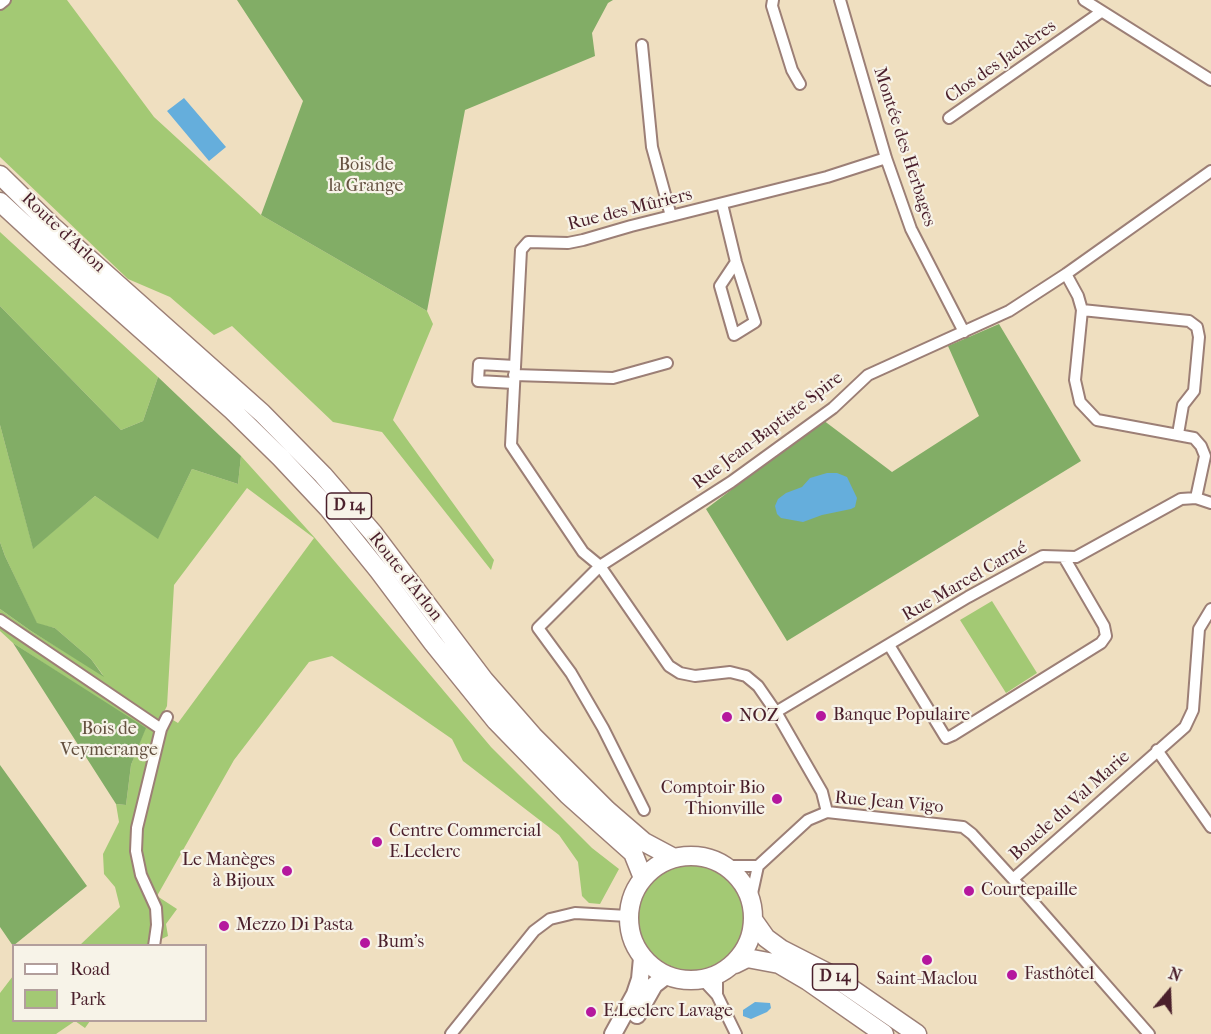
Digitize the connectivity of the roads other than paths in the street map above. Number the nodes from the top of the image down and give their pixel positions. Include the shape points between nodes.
1 (6, 0) edge
2 (773, 0) edge
3 (840, 0) edge
4 (1084, 0) edge
5 (0, 4) edge
6 (1101, 12) junction
7 (642, 45) dead end
8 (1211, 80) edge
9 (800, 84) dead end
10 (949, 118) dead end
11 (886, 158) junction
12 (1211, 171) edge
13 (0, 175) edge
14 (0, 201) edge
15 (722, 204) junction
16 (671, 216) junction
17 (736, 262) junction
18 (1066, 274) junction
19 (1082, 310) junction
20 (964, 332) junction
21 (667, 363) dead end
22 (514, 375) junction
23 (1178, 434) junction
24 (1196, 498) junction
25 (1211, 503) edge
26 (1065, 558) junction
27 (600, 566) junction
28 (1211, 609) edge
29 (0, 620) edge
30 (889, 645) junction
31 (776, 712) junction
32 (167, 717) dead end
33 (161, 729) junction
34 (1157, 750) junction
35 (644, 810) dead end
36 (827, 812) junction
37 (1211, 827) edge
38 (674, 858) junction
39 (725, 866) junction
40 (758, 866) junction
41 (643, 878) junction
42 (1013, 879) junction
43 (751, 898) junction
44 (628, 916) junction
45 (754, 921) junction
46 (154, 944) edge
47 (642, 958) junction
48 (735, 963) junction
49 (667, 975) junction
50 (710, 977) junction
51 (451, 1034) edge
52 (614, 1034) edge
53 (627, 1034) edge
54 (736, 1034) edge
55 (884, 1034) edge
56 (917, 1034) edge
57 (1149, 1034) edge

1 - 5 street
2 - 9 street via 792,70
3 - 11 street, Montée des Herbages
4 - 6 street
6 - 8 street
6 - 10 street, Clos des Jachères
7 - 16 street via 652,147
11 - 15 street, Rue des Mûriers
11 - 20 street, Montée des Herbages via 911,229
12 - 18 street, Rue Jean-Baptiste Spire
13 - 38 main road, Route d'Arlon / D 14 via 262,413 373,533 484,680 533,736 607,810 644,842
14 - 41 main road, Route d'Arlon / D 14 via 281,458 328,508 496,721 568,795 633,853
15 - 16 street, Rue des Mûriers
15 - 17 street
16 - 22 street, Rue des Mûriers via 568,243 523,245
17 - 17 street via 720,286 734,335 755,322
18 - 19 street
18 - 20 street, Rue Jean-Baptiste Spire via 1009,311
19 - 23 street via 1075,380 1080,402 1097,420
19 - 23 street via 1189,321 1197,327 1194,391 1182,405
20 - 27 street, Rue Jean-Baptiste Spire via 868,375 833,408 786,442 700,503
21 - 22 street via 613,378
22 - 27 street, Rue des Mûriers via 511,445 583,552
23 - 24 street via 1194,438 1205,456
24 - 25 street
24 - 26 street, Rue Marcel Carné via 1181,499 1076,557
26 - 30 street, Rue Marcel Carné via 1043,556
26 - 30 street via 1106,636 1092,649 953,735 946,738
27 - 31 street, Rue des Mûriers via 669,666 695,676 730,672 746,676
27 - 35 street, Rue Jean-Baptiste Spire via 538,628 592,709
28 - 34 street, Boucle du Val Marie via 1199,629 1193,710 1185,727
29 - 33 street
30 - 31 street, Rue Marcel Carné
31 - 36 street via 822,792
32 - 33 street
33 - 46 street via 137,828 136,851 141,875 156,908
34 - 37 street
34 - 42 street, Boucle du Val Marie
36 - 40 street, Rue Jean Vigo via 808,820
36 - 42 street, Rue Jean Vigo via 963,826
38 - 39 main road via 703,857
38 - 41 main road
39 - 40 street
39 - 43 main road via 739,878
40 - 43 street
41 - 44 main road
42 - 57 street, Boucle du Val Marie
43 - 45 main road
44 - 47 main road via 631,935
44 - 51 street via 575,913 550,919 527,939
45 - 48 main road via 748,944
45 - 56 main road, D 14 via 766,938 781,949 830,974
47 - 49 main road
47 - 52 main road via 635,994
48 - 50 main road
48 - 55 main road, D 14 via 747,958 779,964
49 - 50 main road via 688,981
49 - 53 main road via 654,985
50 - 54 street

